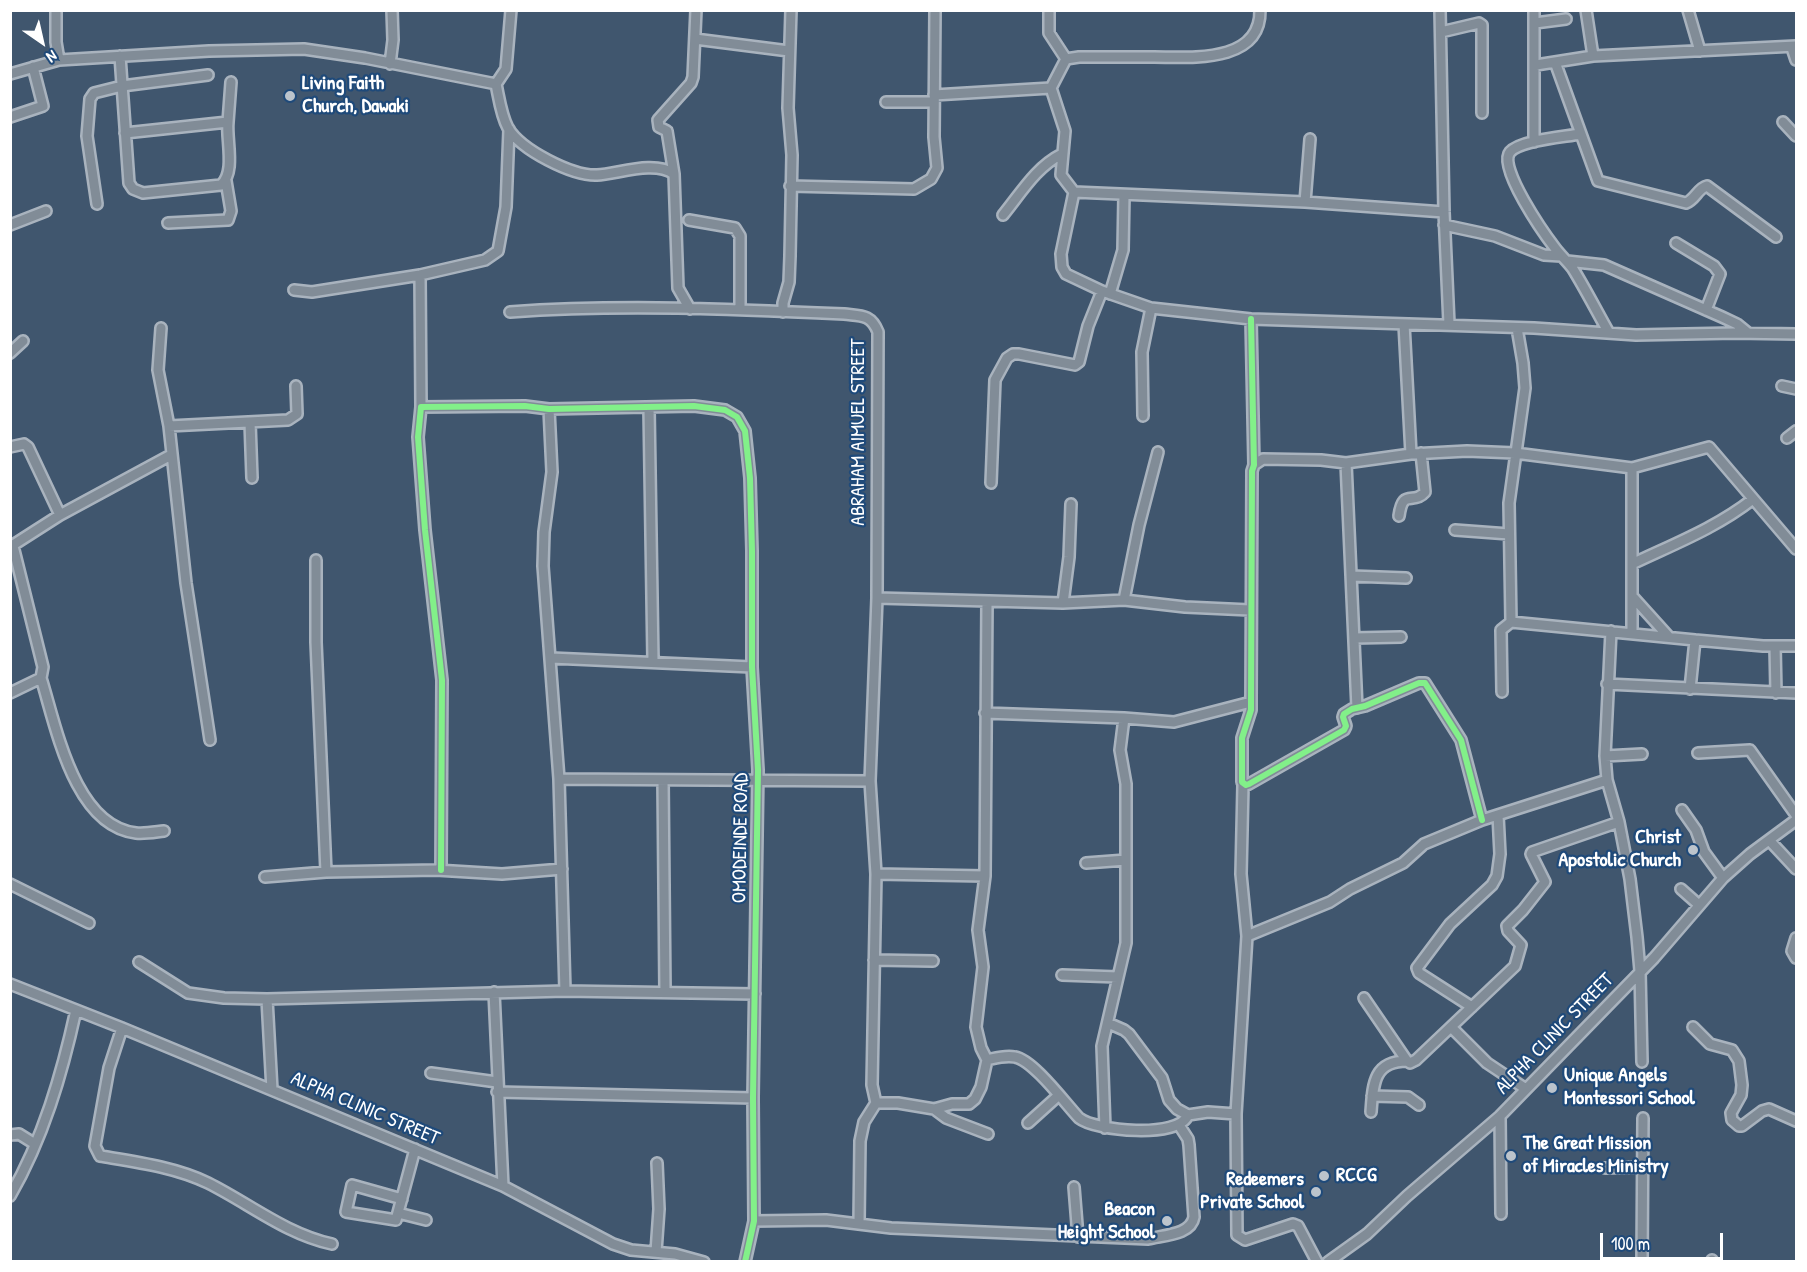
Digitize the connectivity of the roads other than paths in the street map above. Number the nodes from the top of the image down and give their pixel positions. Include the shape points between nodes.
1 (56, 10) edge
2 (392, 10) edge
3 (511, 10) edge
4 (696, 10) edge
5 (791, 10) edge
6 (935, 10) edge
7 (1049, 10) edge
8 (1260, 10) edge
9 (1440, 10) edge
10 (1534, 10) edge
11 (1586, 10) edge
12 (1688, 10) edge
13 (1566, 19) dead end
14 (1535, 23) junction
15 (1441, 32) junction
16 (695, 39) junction
17 (1794, 47) edge
18 (789, 51) junction
19 (1700, 51) junction
20 (120, 56) junction
21 (1593, 56) junction
22 (1066, 59) junction
23 (59, 60) junction
24 (1797, 60) edge
25 (1555, 62) junction
26 (390, 64) junction
27 (1536, 65) junction
28 (33, 67) junction
29 (10, 74) edge
30 (208, 75) dead end
31 (231, 82) dead end
32 (496, 84) junction
33 (122, 86) junction
34 (1051, 88) junction
35 (934, 98) junction
36 (886, 102) dead end
37 (1482, 113) dead end
38 (10, 117) edge
39 (228, 122) junction
40 (1783, 122) dead end
41 (509, 129) junction
42 (125, 133) junction
43 (1580, 134) junction
44 (1797, 136) edge
45 (1310, 139) dead end
46 (1534, 142) junction
47 (1062, 154) junction
48 (674, 174) junction
49 (226, 181) junction
50 (790, 186) junction
51 (1074, 192) junction
52 (1124, 195) junction
53 (1305, 202) junction
54 (97, 204) dead end
55 (46, 211) dead end
56 (1444, 212) junction
57 (1003, 214) dead end
58 (689, 220) dead end
59 (168, 223) dead end
60 (10, 225) edge
61 (1444, 225) junction
62 (1776, 237) dead end
63 (1676, 243) dead end
64 (1564, 258) junction
65 (420, 275) junction
66 (294, 290) dead end
67 (1106, 292) junction
68 (1151, 308) junction
69 (690, 309) junction
70 (740, 309) junction
71 (1706, 310) junction
72 (510, 312) dead end
73 (783, 312) junction
74 (1251, 318) junction
75 (1404, 324) junction
76 (1449, 324) junction
77 (160, 328) dead end
78 (1517, 328) junction
79 (1609, 333) junction
80 (1748, 333) junction
81 (1797, 334) edge
82 (23, 341) dead end
83 (10, 353) edge
84 (296, 386) dead end
85 (1782, 386) dead end
86 (1797, 389) edge
87 (421, 407) junction
88 (649, 408) junction
89 (549, 409) junction
90 (1143, 416) dead end
91 (249, 422) junction
92 (169, 426) junction
93 (1797, 431) edge
94 (1787, 438) dead end
95 (10, 447) edge
96 (1158, 452) dead end
97 (1515, 453) junction
98 (1416, 454) junction
99 (171, 455) junction
100 (1346, 463) junction
101 (1254, 465) junction
102 (1632, 468) junction
103 (252, 478) dead end
104 (991, 483) dead end
105 (1753, 499) junction
106 (1071, 504) dead end
107 (60, 515) junction
108 (1399, 516) dead end
109 (1455, 530) dead end
110 (1509, 534) junction
111 (12, 547) edge
112 (1797, 549) edge
113 (316, 560) dead end
114 (1632, 564) junction
115 (1351, 576) junction
116 (1406, 578) dead end
117 (1632, 596) junction
118 (877, 598) junction
119 (1124, 600) junction
120 (987, 601) junction
121 (1063, 603) junction
122 (1250, 610) junction
123 (1511, 622) junction
124 (1611, 631) junction
125 (1632, 633) junction
126 (1401, 637) dead end
127 (1669, 637) junction
128 (1354, 638) junction
129 (1695, 640) junction
130 (1775, 646) junction
131 (1797, 646) edge
132 (551, 658) junction
133 (653, 661) junction
134 (752, 667) junction
135 (41, 678) junction
136 (1607, 684) junction
137 (1690, 689) junction
138 (1502, 692) dead end
139 (10, 693) edge
140 (1776, 693) junction
141 (1797, 693) edge
142 (1251, 702) junction
143 (1357, 708) junction
144 (985, 713) junction
145 (1124, 718) junction
146 (210, 740) dead end
147 (1698, 753) dead end
148 (1642, 754) dead end
149 (1605, 756) junction
150 (559, 779) junction
151 (663, 780) junction
152 (758, 780) junction
153 (1608, 780) junction
154 (870, 781) junction
155 (1243, 784) junction
156 (1682, 810) dead end
157 (1498, 815) junction
158 (1797, 815) edge
159 (1482, 820) junction
160 (1797, 820) edge
161 (1619, 822) junction
162 (164, 831) dead end
163 (1768, 840) junction
164 (1126, 860) junction
165 (1086, 863) dead end
166 (562, 868) junction
167 (1797, 869) edge
168 (441, 870) junction
169 (326, 872) junction
170 (876, 874) junction
171 (985, 876) junction
172 (265, 877) dead end
173 (1723, 878) junction
174 (10, 884) edge
175 (1682, 889) dead end
176 (1699, 905) junction
177 (89, 923) dead end
178 (1247, 936) junction
179 (1797, 938) edge
180 (1797, 958) edge
181 (874, 960) junction
182 (933, 961) dead end
183 (139, 962) dead end
184 (1640, 971) junction
185 (1062, 975) dead end
186 (1118, 977) junction
187 (10, 984) edge
188 (566, 991) junction
189 (665, 992) junction
190 (494, 993) junction
191 (755, 994) junction
192 (1364, 998) dead end
193 (267, 999) junction
194 (1472, 1007) junction
195 (76, 1010) junction
196 (1108, 1023) junction
197 (1451, 1027) junction
198 (1693, 1027) dead end
199 (122, 1028) junction
200 (987, 1060) junction
201 (1407, 1061) junction
202 (1642, 1062) dead end
203 (431, 1073) dead end
204 (497, 1087) junction
205 (1526, 1089) junction
206 (272, 1090) junction
207 (1059, 1095) junction
208 (1372, 1096) junction
209 (753, 1098) junction
210 (876, 1103) junction
211 (1419, 1105) dead end
212 (934, 1109) junction
213 (1371, 1112) dead end
214 (1236, 1114) junction
215 (1188, 1115) junction
216 (1500, 1116) junction
217 (1643, 1118) dead end
218 (1797, 1121) edge
219 (1028, 1123) dead end
220 (1179, 1125) junction
221 (1106, 1128) junction
222 (988, 1134) dead end
223 (10, 1135) edge
224 (34, 1144) junction
225 (415, 1149) junction
226 (657, 1163) dead end
227 (1642, 1167) junction
228 (1605, 1168) dead end
229 (503, 1186) junction
230 (1074, 1187) dead end
231 (10, 1197) edge
232 (402, 1199) junction
233 (398, 1213) junction
234 (1501, 1214) dead end
235 (426, 1220) dead end
236 (754, 1221) junction
237 (859, 1223) junction
238 (1078, 1237) junction
239 (332, 1244) dead end
240 (656, 1252) junction
241 (704, 1262) edge
242 (745, 1262) edge
243 (1317, 1262) edge
244 (1328, 1262) edge
245 (1642, 1262) edge

1 - 23 street
2 - 26 street
3 - 32 street via 506,69
4 - 16 street
5 - 18 street
6 - 35 street
7 - 22 street via 1049,33
8 - 22 street via 1257,31 1239,48 1212,57
9 - 15 street
10 - 14 street
11 - 21 street
12 - 19 street
13 - 14 street
14 - 27 street
15 - 37 street via 1479,23 1482,26
15 - 56 street
16 - 18 street
16 - 48 street via 691,83 658,120 658,127 667,131
17 - 19 street
17 - 24 street
18 - 50 street
19 - 21 street
20 - 23 street
20 - 26 street via 304,49
20 - 33 street
21 - 25 street
22 - 34 street
23 - 28 street
25 - 27 street
25 - 43 street
26 - 32 street
27 - 46 street
28 - 29 street
28 - 38 street via 43,106
30 - 33 street
31 - 39 street
32 - 41 street
33 - 42 street
33 - 54 street via 94,93 90,99 87,136
34 - 35 street
34 - 47 street via 1065,131
35 - 36 street
35 - 50 street via 937,168 922,185 914,189
39 - 42 street
39 - 49 street
40 - 44 street
41 - 48 street via 535,154 585,175 648,169 667,169
41 - 65 street via 506,207 498,251 485,260
42 - 49 street via 129,183 133,189 143,193 221,185
43 - 46 street
43 - 62 street via 1595,176 1601,182 1686,203 1707,186
45 - 53 street
46 - 64 street via 1512,150 1507,164 1521,195
47 - 51 street via 1061,175
47 - 57 street via 1039,169
48 - 69 street via 678,288
49 - 59 street via 231,211 228,220
50 - 73 street via 790,265
51 - 52 street
51 - 67 street via 1061,254 1062,267 1066,274
52 - 53 street
52 - 67 street via 1124,250
53 - 56 street
55 - 60 street
56 - 61 street
58 - 70 street via 735,228 740,236
61 - 64 street
61 - 76 street
63 - 71 street via 1720,274
64 - 71 street via 1604,265
64 - 79 street
65 - 66 street via 312,292
65 - 87 street
67 - 68 street
67 - 104 street via 1088,326 1075,365 1018,354 1007,358 995,380
68 - 74 street
68 - 90 street via 1142,352
69 - 70 street, ABRAHAM AIMUEL STREET
69 - 72 street, ABRAHAM AIMUEL STREET
70 - 73 street, ABRAHAM AIMUEL STREET
71 - 80 street
73 - 118 street, ABRAHAM AIMUEL STREET via 865,317 874,322 878,332
74 - 75 street
74 - 101 street
75 - 76 street
75 - 98 street
76 - 78 street
77 - 92 street via 158,370
78 - 79 street
78 - 97 street via 1525,388
79 - 80 street
80 - 81 street
82 - 83 street
84 - 91 street via 297,414 292,418
85 - 86 street
87 - 89 street
87 - 168 street via 418,437 424,530 442,680
88 - 89 street
88 - 133 street
88 - 134 street, OMODEINDE ROAD via 694,406 725,410 737,417 745,431 750,478
89 - 132 street via 552,472 543,566
91 - 92 street
91 - 103 street
92 - 99 street
93 - 94 street
95 - 107 street via 28,447
96 - 119 street
97 - 98 street
97 - 102 street
97 - 110 street
98 - 100 street
98 - 108 street via 1425,492 1404,500
99 - 107 street
99 - 146 street
100 - 101 street via 1263,459
100 - 115 street
101 - 122 street
102 - 105 street via 1709,447
102 - 114 street
105 - 112 street
105 - 114 street via 1712,527
106 - 121 street
107 - 111 street
109 - 110 street
110 - 123 street
111 - 135 street via 43,667
113 - 169 street
114 - 117 street
115 - 116 street
115 - 128 street
117 - 125 street
117 - 127 street
118 - 120 street
118 - 154 street, ABRAHAM AIMUEL STREET
119 - 121 street
119 - 122 street
120 - 121 street
120 - 144 street
122 - 142 street
123 - 124 street
123 - 138 street via 1501,630
124 - 125 street
124 - 136 street
125 - 127 street
126 - 128 street
127 - 129 street
128 - 143 street
129 - 130 street
129 - 137 street
130 - 131 street
130 - 140 street
132 - 133 street
132 - 150 street
133 - 134 street
134 - 152 street, OMODEINDE ROAD
135 - 139 street
135 - 162 street via 69,770 81,792 101,816 119,829 137,834
136 - 137 street
136 - 149 street
137 - 140 street
140 - 141 street
142 - 145 street via 1174,722
142 - 155 street via 1242,738
143 - 155 street via 1344,714 1344,730 1250,784
143 - 159 street via 1425,682 1461,740
144 - 145 street
144 - 171 street
145 - 164 street via 1120,750 1126,784
147 - 158 street via 1750,750
148 - 149 street
149 - 153 street
150 - 151 street
150 - 166 street
151 - 152 street
151 - 189 street
152 - 154 street
152 - 191 street, OMODEINDE ROAD
153 - 157 street
153 - 161 street
154 - 170 street, ABRAHAM AIMUEL STREET
155 - 178 street via 1241,874
156 - 173 street
157 - 159 street
157 - 194 street via 1497,876 1450,924 1417,968
159 - 178 street via 1424,844 1402,863 1330,902
160 - 163 street, ALPHA CLINIC STREET
161 - 184 street
161 - 194 street via 1532,852 1545,882 1507,926 1521,945 1515,966
163 - 167 street
163 - 173 street, ALPHA CLINIC STREET
164 - 165 street
164 - 186 street via 1126,943
166 - 168 street via 502,874
166 - 188 street
168 - 169 street
169 - 172 street
170 - 171 street
170 - 181 street, ABRAHAM AIMUEL STREET
171 - 200 street via 978,930 983,967 976,1027
173 - 176 street, ALPHA CLINIC STREET
174 - 177 street
175 - 176 street
176 - 184 street, ALPHA CLINIC STREET
178 - 214 street
179 - 180 street via 1792,951
181 - 182 street
181 - 210 street, ABRAHAM AIMUEL STREET via 872,1085
183 - 193 street via 188,993
184 - 202 street
184 - 205 street, ALPHA CLINIC STREET
185 - 186 street
186 - 196 street
187 - 195 street, ALPHA CLINIC STREET
188 - 189 street
188 - 190 street
189 - 191 street
190 - 193 street
190 - 204 street
191 - 209 street, OMODEINDE ROAD
192 - 201 street
193 - 206 street
194 - 197 street
195 - 199 street, ALPHA CLINIC STREET
195 - 224 street via 58,1083
196 - 215 street via 1128,1034 1162,1078 1172,1105
196 - 221 street via 1102,1046
197 - 201 street via 1416,1060
197 - 205 street via 1487,1063
198 - 218 street via 1710,1044 1732,1050 1739,1061 1741,1095 1731,1120 1742,1126 1769,1109
199 - 206 street, ALPHA CLINIC STREET
199 - 239 street via 109,1068 97,1152 206,1182 286,1228
200 - 207 street via 1020,1059
200 - 212 street via 981,1087 972,1102
201 - 208 street via 1383,1067 1376,1075
203 - 204 street
204 - 209 street
204 - 229 street
205 - 216 street, ALPHA CLINIC STREET
206 - 225 street, ALPHA CLINIC STREET
207 - 219 street
207 - 221 street via 1084,1123
208 - 211 street via 1408,1097
208 - 213 street
209 - 236 street, OMODEINDE ROAD
210 - 212 street
210 - 237 street via 864,1122 860,1141
212 - 222 street via 946,1118
214 - 215 street
214 - 243 street via 1237,1235 1245,1239 1293,1224 1299,1226
215 - 220 street
216 - 234 street
216 - 244 street, ALPHA CLINIC STREET via 1367,1234
217 - 227 street
220 - 221 street via 1166,1129
220 - 238 street via 1189,1146 1192,1224 1187,1229 1141,1240
223 - 224 street via 19,1134
224 - 231 street
225 - 229 street, ALPHA CLINIC STREET
225 - 232 street
226 - 240 street
227 - 228 street
227 - 245 street
229 - 240 street, ALPHA CLINIC STREET via 613,1244
230 - 238 street
232 - 233 street
232 - 233 street via 352,1185 346,1212 396,1221
233 - 235 street
236 - 237 street
236 - 242 street, OMODEINDE ROAD
237 - 238 street
240 - 241 street, ALPHA CLINIC STREET

